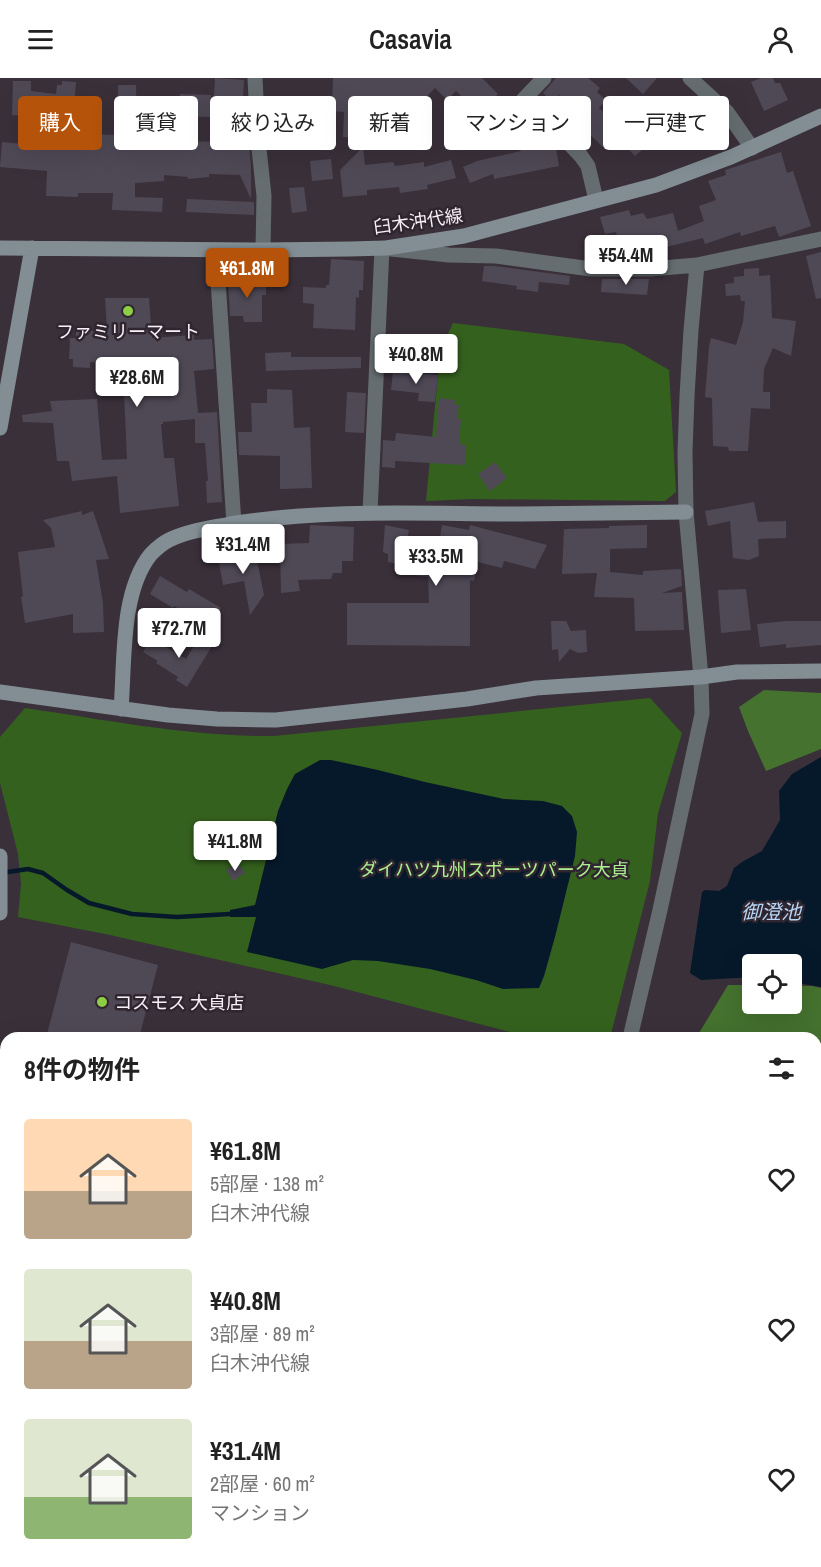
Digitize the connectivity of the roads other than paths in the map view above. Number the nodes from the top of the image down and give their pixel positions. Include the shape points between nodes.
1 (255, 78) edge
2 (544, 78) edge
3 (690, 78) edge
4 (821, 116) edge
5 (752, 148) junction
6 (596, 200) junction
7 (821, 239) edge
8 (0, 248) edge
9 (32, 248) junction
10 (382, 248) junction
11 (216, 250) junction
12 (263, 250) junction
13 (697, 265) junction
14 (0, 428) edge
15 (686, 512) junction
16 (370, 513) junction
17 (234, 524) junction
18 (821, 671) edge
19 (701, 677) junction
20 (0, 692) edge
21 (121, 709) junction
22 (0, 856) edge
23 (0, 913) edge
24 (631, 1032) edge

1 - 12 street via 264,196
2 - 6 street via 523,100 581,156 588,166
3 - 5 street via 727,112
4 - 5 street, 臼木沖代線
5 - 6 street, 臼木沖代線 via 656,185
6 - 10 street, 臼木沖代線 via 464,236
7 - 13 street
8 - 9 street, 臼木沖代線
9 - 11 street, 臼木沖代線
9 - 14 street
10 - 12 street, 臼木沖代線
10 - 13 street via 496,256 591,269
10 - 16 street
11 - 12 street, 臼木沖代線
11 - 17 street
13 - 15 street via 687,396
15 - 16 street
15 - 19 street
16 - 17 street
17 - 21 street via 168,540 142,567 128,614
18 - 19 street via 737,672
19 - 21 street via 536,688 276,720 217,719
19 - 24 street via 702,714
20 - 21 street
22 - 23 street

